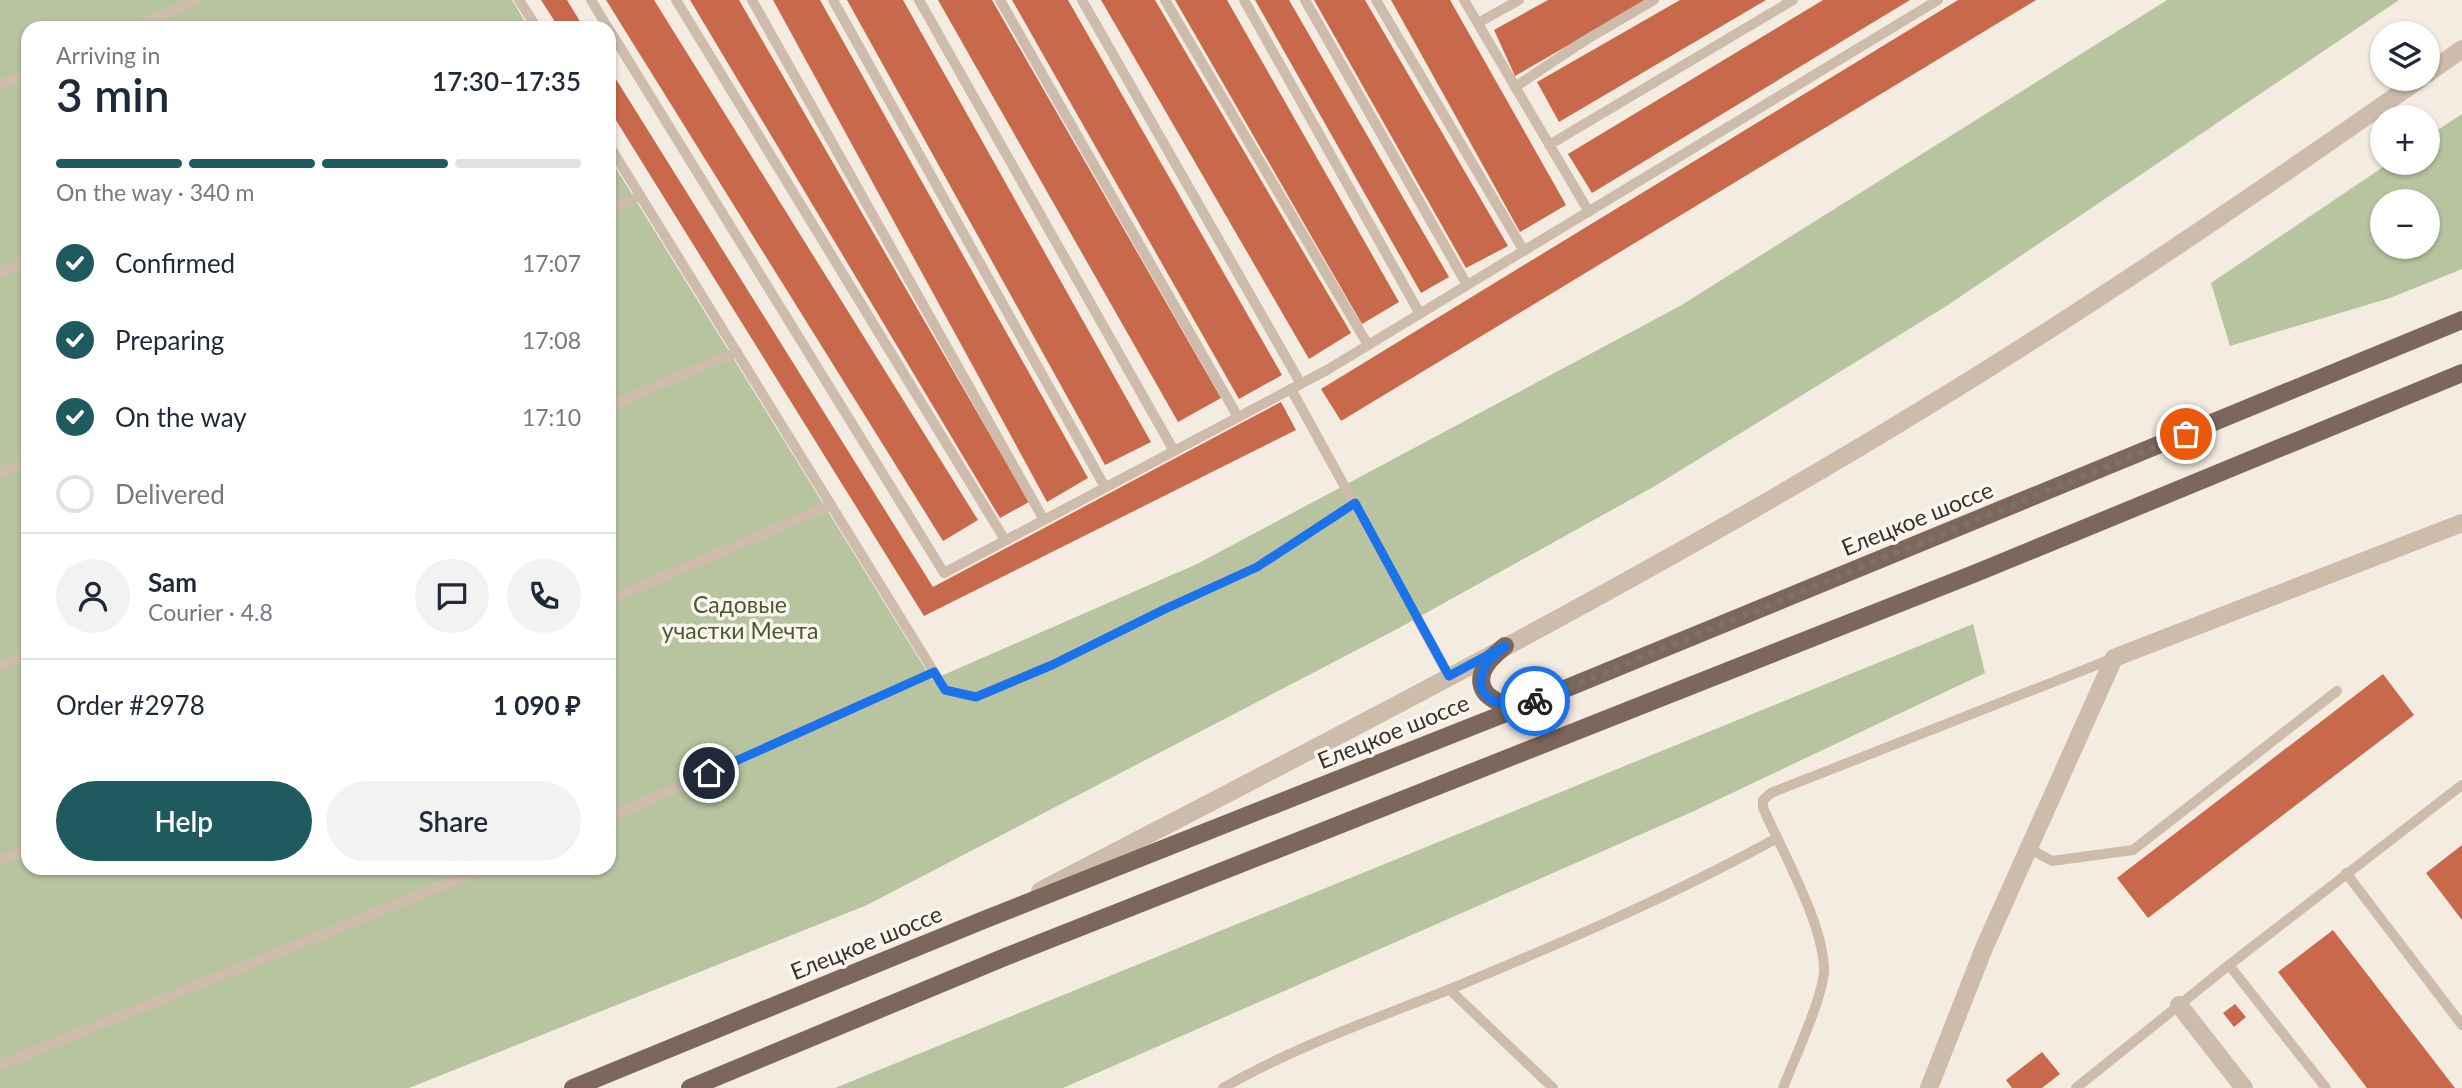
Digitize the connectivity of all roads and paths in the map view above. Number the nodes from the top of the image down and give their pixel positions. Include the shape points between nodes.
1 (197, 0) edge
2 (520, 0) edge
3 (591, 0) edge
4 (676, 0) edge
5 (752, 0) edge
6 (833, 0) edge
7 (919, 0) edge
8 (1000, 0) edge
9 (1082, 0) edge
10 (1165, 0) edge
11 (1244, 0) edge
12 (1305, 0) edge
13 (1376, 0) edge
14 (1464, 0) edge
15 (1519, 0) edge
16 (1654, 0) edge
17 (1793, 0) edge
18 (1938, 0) edge
19 (148, 21) edge
20 (533, 21) edge
21 (604, 21) edge
22 (1478, 23) junction
23 (616, 40) edge
24 (2462, 49) edge
25 (2440, 65) edge
26 (21, 76) edge
27 (0, 85) edge
28 (1515, 87) junction
29 (2403, 91) edge
30 (1549, 145) junction
31 (616, 156) edge
32 (640, 195) junction
33 (616, 206) edge
34 (1589, 212) junction
35 (1524, 251) junction
36 (21, 264) edge
37 (0, 273) edge
38 (1467, 285) junction
39 (1420, 314) junction
40 (2462, 320) edge
41 (1368, 345) junction
42 (737, 352) junction
43 (2462, 373) edge
44 (1296, 386) junction
45 (616, 403) edge
46 (1238, 417) junction
47 (1174, 451) junction
48 (21, 464) edge
49 (0, 473) edge
50 (1105, 487) junction
51 (1355, 503) junction
52 (831, 505) junction
53 (1044, 520) junction
54 (2462, 523) edge
55 (1005, 540) junction
56 (616, 597) edge
57 (1505, 646) junction
58 (21, 657) edge
59 (2114, 658) junction
60 (0, 666) edge
61 (934, 672) junction
62 (1449, 676) junction
63 (2337, 691) dead end
64 (1526, 705) junction
65 (2462, 785) edge
66 (616, 815) edge
67 (1777, 838) junction
68 (2029, 849) junction
69 (21, 852) edge
70 (0, 861) edge
71 (2346, 873) junction
72 (469, 875) edge
73 (986, 919) junction
74 (2229, 965) junction
75 (1449, 989) junction
76 (2179, 1004) junction
77 (2461, 1020) edge
78 (0, 1065) edge
79 (573, 1088) edge
80 (690, 1088) edge
81 (1223, 1088) edge
82 (1553, 1088) edge
83 (1783, 1088) edge
84 (1929, 1088) edge
85 (2076, 1088) edge
86 (2244, 1088) edge
87 (2326, 1088) edge

1 - 19 lane
2 - 20 lane
3 - 21 lane
4 - 55 lane
5 - 53 lane
6 - 50 lane
7 - 47 lane
8 - 46 lane
9 - 44 lane
10 - 41 lane
11 - 39 lane
12 - 38 lane
13 - 35 lane
14 - 22 lane
15 - 22 lane
16 - 28 lane
17 - 30 lane
18 - 34 lane
22 - 28 lane
23 - 55 lane via 944,573
24 - 25 street
26 - 27 lane
28 - 30 lane
29 - 57 street via 2205,230 1930,405
30 - 34 lane
31 - 32 lane
32 - 33 lane
32 - 42 lane
34 - 35 lane
35 - 38 lane
36 - 37 lane
38 - 39 lane
39 - 41 lane
40 - 64 main road, Елецкое шоссе
41 - 44 lane
42 - 45 lane
42 - 52 lane
43 - 80 main road via 1976,573 1018,952
44 - 46 lane
44 - 51 lane
46 - 47 lane
47 - 50 lane
48 - 49 lane
50 - 53 lane
51 - 61 lane via 1257,567 976,697 945,690
51 - 62 lane
52 - 56 lane
52 - 61 lane
53 - 55 lane
54 - 59 street
57 - 62 street
57 - 64 main road via 1488,662 1482,685 1499,704
58 - 60 lane
59 - 67 lane via 1771,793 1763,800 1763,808
59 - 68 street
61 - 66 lane
62 - 73 street
63 - 68 lane via 2133,850 2052,861
64 - 73 main road, Елецкое шоссе
65 - 71 lane
67 - 75 lane via 1606,921
67 - 83 lane via 1818,934 1825,969
68 - 84 street
69 - 70 lane
71 - 74 lane
71 - 77 lane
72 - 78 lane
73 - 79 main road, Елецкое шоссе
74 - 76 lane
74 - 87 lane
75 - 81 lane
75 - 82 lane
76 - 85 lane
76 - 86 street

